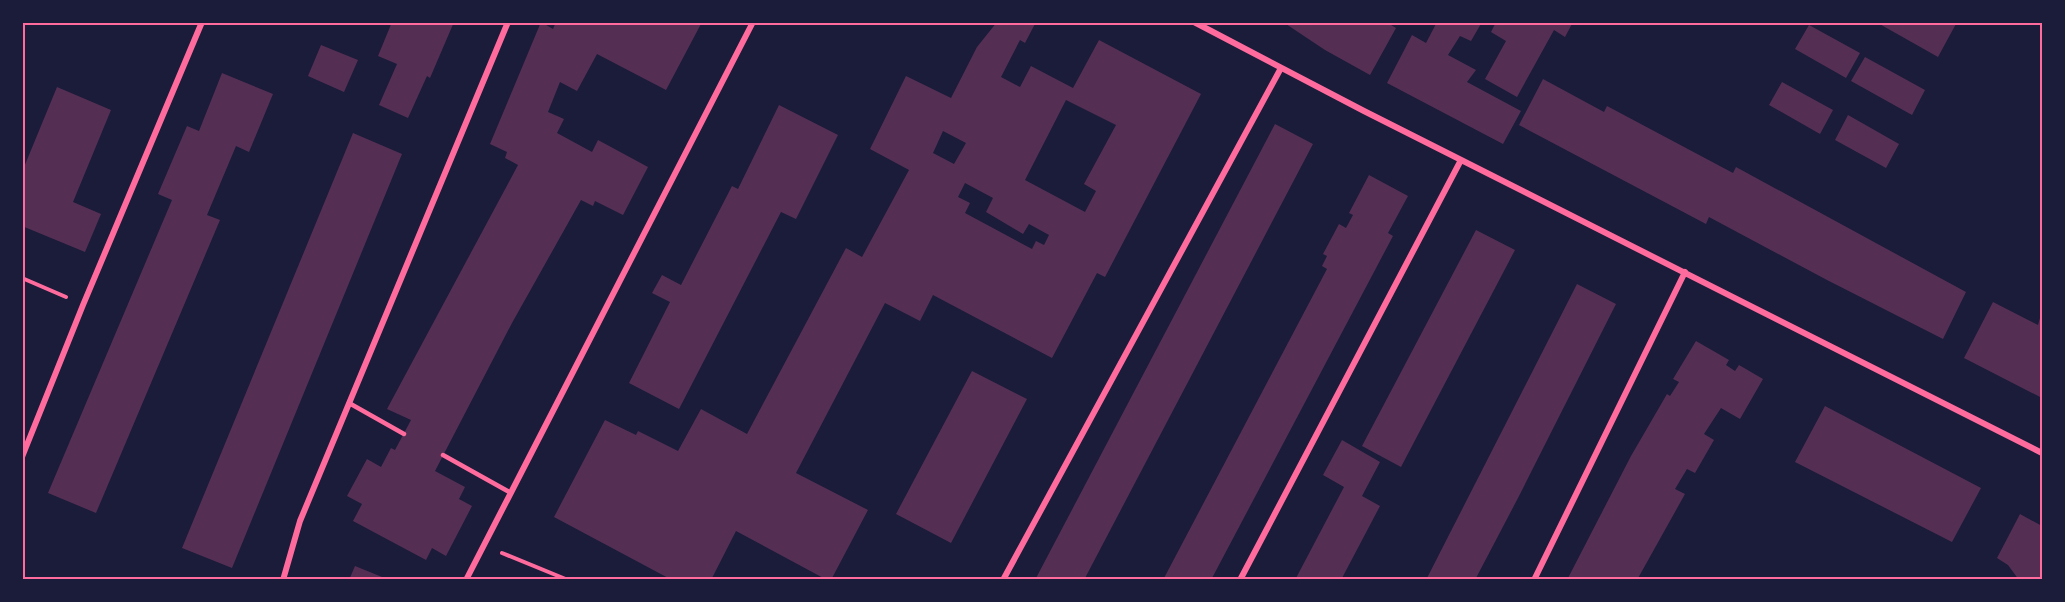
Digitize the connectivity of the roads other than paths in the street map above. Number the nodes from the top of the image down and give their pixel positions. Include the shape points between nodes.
1 (202, 22) edge
2 (508, 22) edge
3 (753, 22) edge
4 (1194, 22) edge
5 (1281, 68) junction
6 (1461, 160) junction
7 (1685, 272) junction
8 (349, 403) junction
9 (404, 434) dead end
10 (2043, 453) edge
11 (443, 455) dead end
12 (22, 457) edge
13 (511, 493) junction
14 (283, 579) edge
15 (466, 579) edge
16 (1003, 579) edge
17 (1240, 579) edge
18 (1533, 579) edge

1 - 12 street
2 - 8 street
3 - 13 street
4 - 5 street
5 - 6 street
5 - 16 street
6 - 7 street
6 - 17 street
7 - 10 street
7 - 18 street
8 - 9 lane
8 - 14 street via 300,521
11 - 13 lane
13 - 15 street

